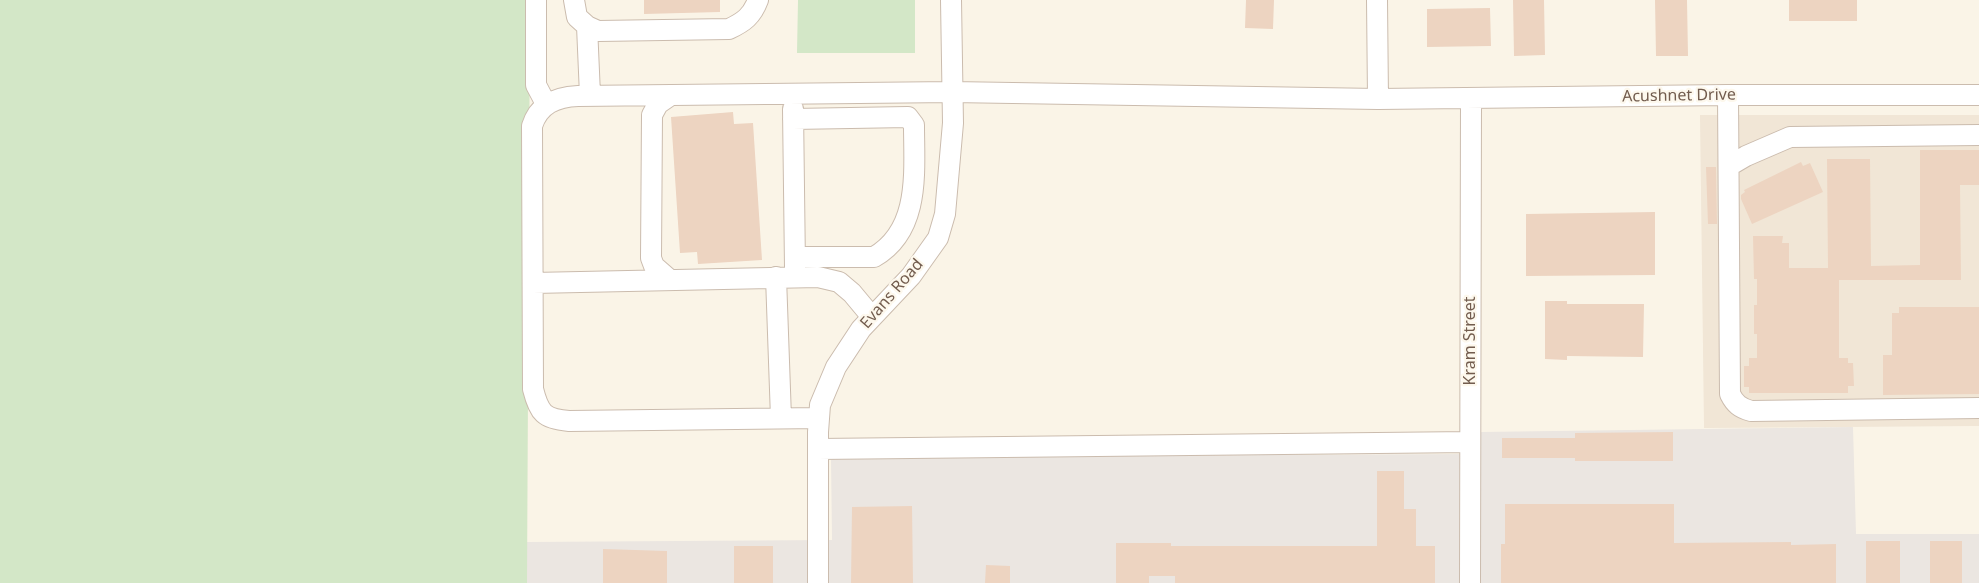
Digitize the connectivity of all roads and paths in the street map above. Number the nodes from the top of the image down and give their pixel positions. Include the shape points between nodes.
1 (536, 0) edge
2 (574, 0) edge
3 (758, 0) edge
4 (951, 0) edge
5 (1377, 0) edge
6 (587, 26) junction
7 (952, 92) junction
8 (793, 94) junction
9 (590, 95) junction
10 (671, 95) junction
11 (1728, 95) junction
12 (1979, 95) edge
13 (1471, 98) junction
14 (1378, 99) junction
15 (546, 104) junction
16 (793, 119) junction
17 (1979, 135) edge
18 (1729, 166) junction
19 (795, 256) junction
20 (786, 277) junction
21 (670, 280) junction
22 (533, 283) junction
23 (872, 317) junction
24 (1979, 408) edge
25 (781, 418) junction
26 (819, 418) junction
27 (1470, 442) junction
28 (818, 449) junction
29 (819, 583) edge
30 (1470, 583) edge

1 - 15 street via 536,85
2 - 6 street via 577,17
3 - 6 street via 751,15 729,28 598,31
4 - 7 street, Evans Road
5 - 14 street
6 - 9 street
7 - 8 street, Acushnet Drive
7 - 14 street, Acushnet Drive
7 - 23 street, Evans Road via 945,214 938,238 911,276
8 - 10 street, Acushnet Drive
8 - 16 street
9 - 10 street, Acushnet Drive
9 - 15 street, Acushnet Drive via 560,97
10 - 21 street via 658,104 652,115 651,258
11 - 12 street, Acushnet Drive
11 - 13 street, Acushnet Drive
11 - 18 street
13 - 14 street, Acushnet Drive
13 - 27 street, Kram Street
15 - 22 street via 532,126
16 - 19 street
16 - 19 street via 908,117 914,125 913,197 898,236 884,252 874,257
17 - 18 street via 1790,137
18 - 24 street via 1730,394 1740,408
19 - 20 street
20 - 21 street
20 - 23 street via 818,277 839,282
20 - 25 street
21 - 22 street
22 - 25 street via 534,389 542,413 552,420
23 - 26 street, Evans Road via 836,367 820,405
25 - 26 street
26 - 28 street, Evans Road
27 - 28 street
27 - 30 street, Kram Street
28 - 29 street, Evans Road

